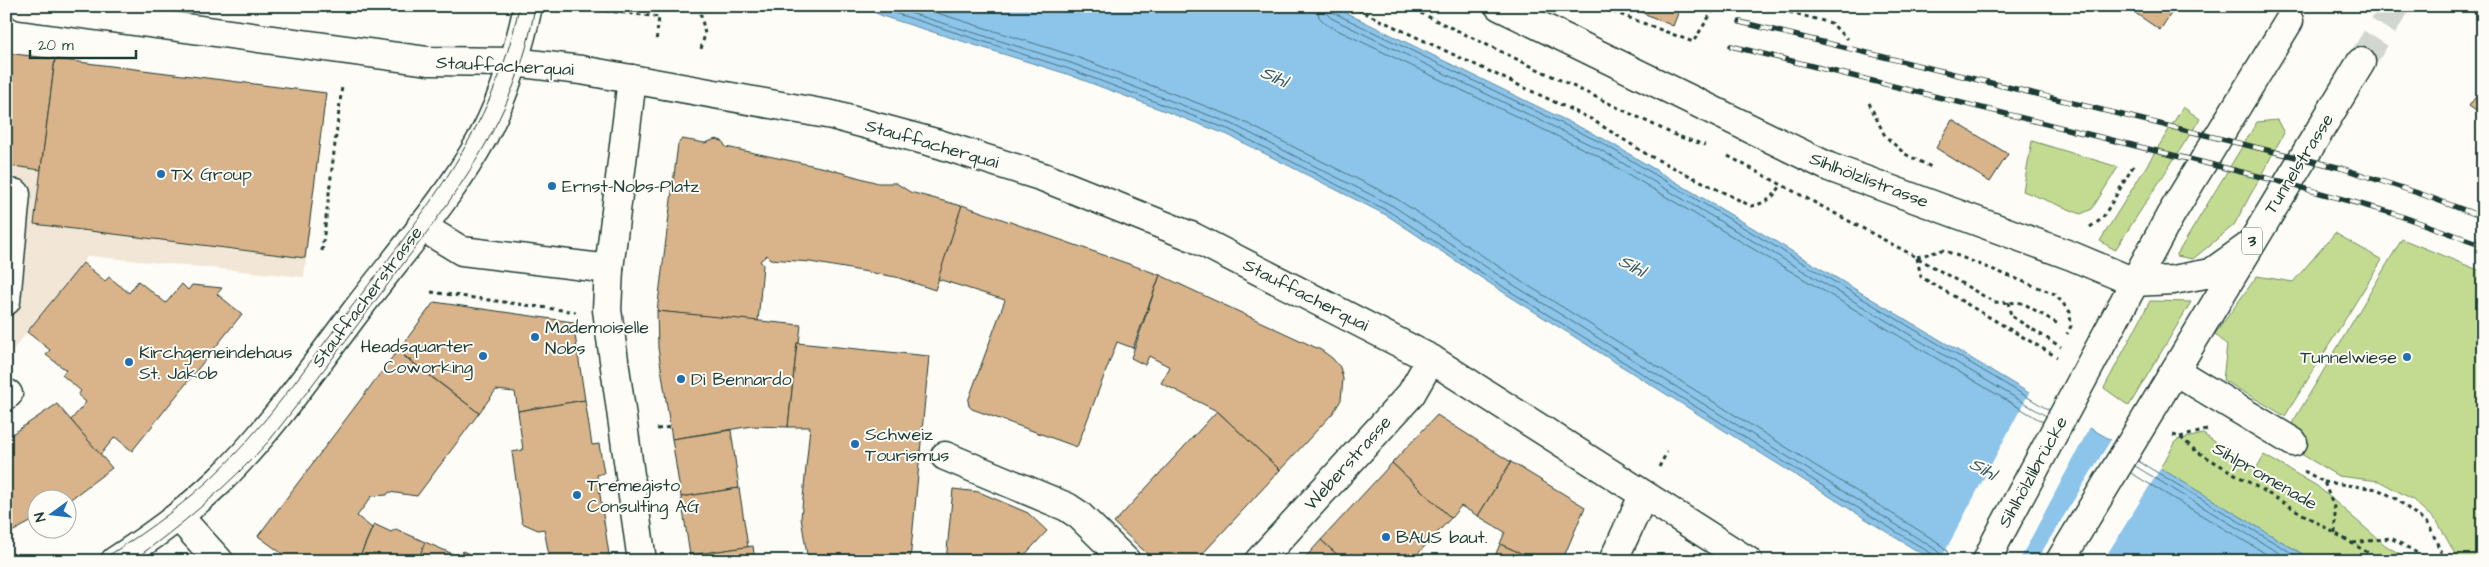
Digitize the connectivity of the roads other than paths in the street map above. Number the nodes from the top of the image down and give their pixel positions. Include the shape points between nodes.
1 (23, 6) edge
2 (528, 6) edge
3 (1499, 6) edge
4 (2289, 21) dead end
5 (513, 62) junction
6 (2361, 62) tunnel mouth
7 (632, 79) junction
8 (6, 193) edge
9 (421, 226) junction
10 (2249, 246) junction
11 (609, 269) junction
12 (2134, 282) junction
13 (6, 301) edge
14 (1431, 359) junction
15 (2175, 371) junction
16 (2293, 442) dead end
17 (945, 456) dead end
18 (1643, 496) junction
19 (179, 517) junction
20 (115, 561) edge
21 (219, 561) edge
22 (642, 561) edge
23 (1126, 561) edge
24 (1259, 561) edge
25 (1613, 561) edge
26 (1748, 561) edge
27 (1987, 561) edge
28 (2060, 561) edge

1 - 5 street, Stauffacherquai via 428,62
2 - 5 street, Stauffacherstrasse
3 - 12 street, Sihlhölzlistrasse via 1829,167
4 - 12 street via 2170,216
5 - 7 street, Stauffacherquai
5 - 9 street, Stauffacherstrasse via 485,133
6 - 10 street, Tunnelstrasse / 3
7 - 11 street
7 - 14 street, Stauffacherquai via 832,115 1043,177 1193,237
8 - 13 street via 16,194
9 - 11 street via 462,251
9 - 19 street, Stauffacherstrasse via 279,413 219,481
10 - 12 street, Sihlhölzlistrasse via 2211,273 2173,280
10 - 15 street, Tunnelstrasse / 3
11 - 22 street via 607,310
12 - 27 street, Sihlhölzlibrücke
14 - 18 street, Stauffacherquai
14 - 24 street, Weberstrasse via 1411,394
15 - 16 street
15 - 28 street, Tunnelstrasse / 3 via 2155,427
17 - 23 street via 1067,507
18 - 25 street
18 - 26 street, Stauffacherquai
19 - 20 street, Stauffacherstrasse
19 - 21 street

